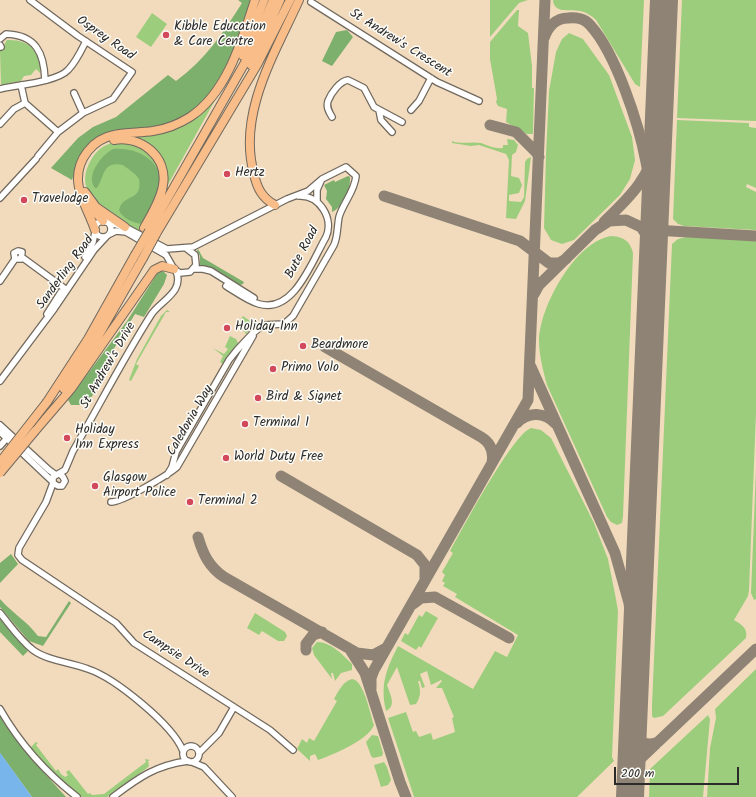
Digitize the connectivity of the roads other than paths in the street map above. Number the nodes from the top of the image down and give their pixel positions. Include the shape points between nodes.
1 (30, 0) edge
2 (256, 0) edge
3 (264, 0) edge
4 (273, 0) edge
5 (280, 0) edge
6 (290, 0) edge
7 (299, 0) edge
8 (311, 2) dead end
9 (0, 40) edge
10 (86, 41) junction
11 (430, 78) junction
12 (45, 80) junction
13 (20, 85) junction
14 (0, 89) edge
15 (74, 93) dead end
16 (479, 101) dead end
17 (25, 104) junction
18 (379, 110) junction
19 (411, 110) dead end
20 (83, 113) junction
21 (332, 117) dead end
22 (212, 120) junction
23 (402, 122) dead end
24 (0, 124) edge
25 (58, 132) junction
26 (392, 132) dead end
27 (194, 171) junction
28 (322, 179) junction
29 (297, 196) junction
30 (87, 197) junction
31 (0, 198) edge
32 (317, 202) junction
33 (275, 205) junction
34 (104, 222) junction
35 (125, 226) junction
36 (95, 231) junction
37 (150, 231) junction
38 (108, 235) junction
39 (184, 248) junction
40 (137, 255) junction
41 (23, 258) junction
42 (15, 259) junction
43 (193, 269) junction
44 (175, 270) junction
45 (0, 281) edge
46 (226, 286) dead end
47 (64, 288) junction
48 (291, 293) junction
49 (44, 321) junction
50 (260, 328) junction
51 (0, 381) edge
52 (66, 386) junction
53 (0, 425) edge
54 (0, 432) edge
55 (7, 438) junction
56 (0, 446) edge
57 (0, 462) edge
58 (0, 473) edge
59 (58, 474) junction
60 (167, 475) junction
61 (53, 483) junction
62 (62, 486) junction
63 (46, 502) junction
64 (111, 502) dead end
65 (0, 613) edge
66 (234, 707) junction
67 (0, 709) edge
68 (179, 741) junction
69 (208, 743) junction
70 (192, 747) junction
71 (293, 750) dead end
72 (183, 752) junction
73 (199, 755) junction
74 (190, 762) junction
75 (175, 763) junction
76 (204, 767) junction
77 (77, 797) edge
78 (113, 797) edge
79 (232, 797) edge

1 - 10 street, Osprey Road
2 - 36 highway via 230,64 217,88 201,108 183,121 167,128 108,136 85,154 79,168 78,181
3 - 22 highway via 243,57
4 - 22 highway via 253,47
5 - 27 highway via 261,46
6 - 27 highway via 263,54
7 - 33 highway via 262,86 253,111 250,132 250,160 255,180 262,196
8 - 11 street, St Andrew's Crescent
9 - 12 street via 6,34 16,34 34,45 44,62
10 - 12 street via 67,71
10 - 20 street, Osprey Road via 132,72 112,99
11 - 16 street, St Andrew's Crescent
11 - 19 street via 419,101
12 - 13 street
13 - 14 street
13 - 17 street
15 - 20 street
17 - 24 street via 11,111
17 - 25 street
18 - 21 street via 371,103 364,88 351,80 346,80 336,88 328,101
18 - 23 street
18 - 26 street via 381,120
20 - 25 street, Osprey Road
22 - 37 highway
25 - 31 street, Osprey Road
27 - 37 highway
28 - 29 street via 308,191
28 - 32 street via 317,190
28 - 50 street, Caledonia Way via 346,167 356,176 356,183 340,216 334,245 290,321 284,324 263,325
29 - 32 street
29 - 33 street
30 - 34 highway via 94,212
30 - 35 highway via 99,210
30 - 37 highway via 84,170 94,152 103,144 115,140 130,140 141,144 155,155 161,164 163,176
32 - 48 street, Bute Road via 324,209 328,222 323,236
33 - 39 street via 198,246
34 - 35 street
34 - 36 street via 98,223
34 - 38 street via 110,226
35 - 39 street via 163,248
36 - 38 street via 98,236
36 - 47 street, Sanderling Road via 90,248
37 - 40 highway, bridge
37 - 40 highway
38 - 44 street via 116,231 126,232 166,255
38 - 49 street, Sanderling Road via 94,250
39 - 43 street via 192,251 196,257
40 - 52 highway via 105,309
40 - 52 highway via 92,347
41 - 42 street
41 - 42 street via 22,252 18,250 14,253
41 - 47 street
42 - 45 street
43 - 44 street via 184,273
43 - 48 street via 211,271 262,302 278,301
44 - 52 highway via 162,266 154,270
44 - 59 street, St Andrew's Drive via 178,281 176,290 151,316 66,468
46 - 48 street via 256,303 266,305 281,303
47 - 49 street, Sanderling Road via 50,307
49 - 51 street, Sanderling Road
50 - 60 street, Caledonia Way via 179,465
50 - 60 street, Caledonia Way via 229,360 176,452
52 - 57 highway, bridge
52 - 58 highway, bridge via 35,431
53 - 59 street via 49,470
54 - 55 street
55 - 56 street
55 - 61 street
59 - 61 street via 53,477
59 - 62 street via 64,478
60 - 64 street via 123,499
61 - 62 street
61 - 63 street, Campsie Drive
62 - 63 street, Campsie Drive
63 - 66 street, Campsie Drive via 19,548 18,555 22,560 116,623 134,643
65 - 68 street via 34,650 102,675 159,720
66 - 69 street via 219,733
66 - 71 street, Campsie Drive via 270,730
67 - 77 street via 30,754
68 - 70 street
68 - 72 street
69 - 70 street
69 - 73 street
70 - 72 street
70 - 73 street
72 - 74 street
72 - 75 street
73 - 74 street via 196,760
73 - 76 street
74 - 75 street
74 - 76 street
75 - 78 street via 144,774
76 - 79 street

